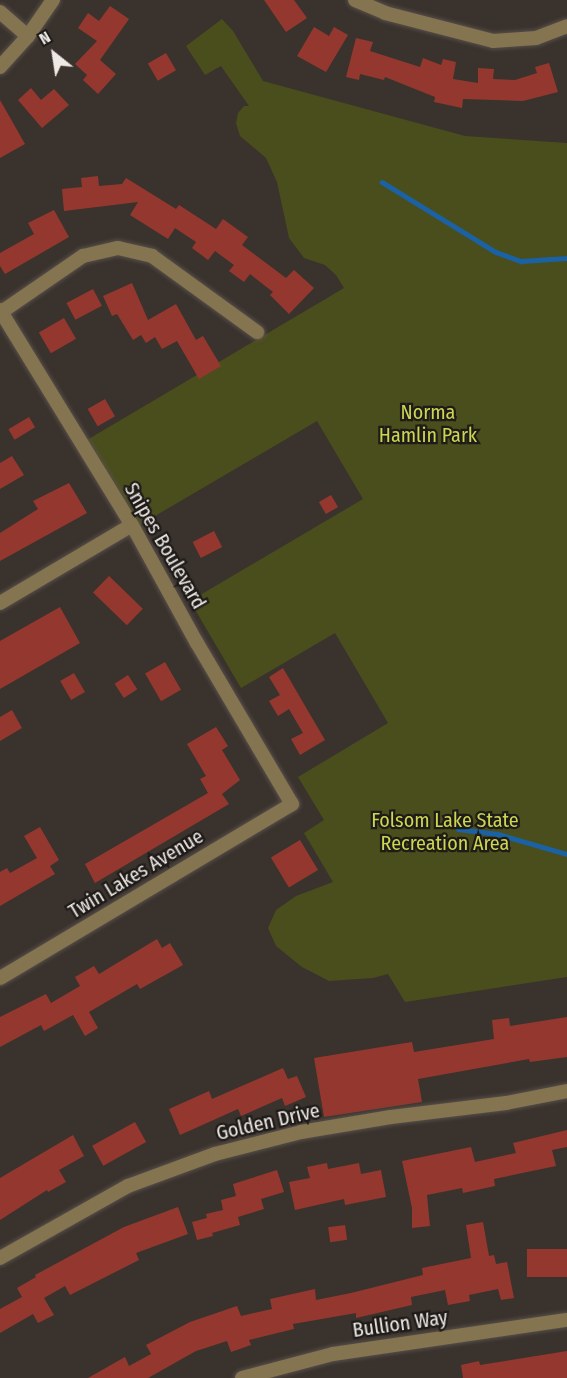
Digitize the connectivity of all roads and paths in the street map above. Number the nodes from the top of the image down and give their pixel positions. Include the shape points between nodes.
1 (53, 0) edge
2 (355, 0) edge
3 (0, 12) edge
4 (567, 26) edge
5 (28, 36) junction
6 (0, 67) edge
7 (0, 311) edge
8 (257, 332) dead end
9 (132, 525) junction
10 (0, 603) edge
11 (292, 804) joint
12 (0, 978) edge
13 (567, 1091) edge
14 (0, 1258) edge
15 (567, 1320) edge
16 (242, 1378) edge

1 - 5 street
2 - 4 street via 386,13 493,41 536,38
3 - 5 street
5 - 6 street
7 - 8 street via 83,256 106,249 129,249 152,256
7 - 9 street, Snipes Boulevard
9 - 10 street
9 - 11 street, Snipes Boulevard
11 - 12 street, Twin Lakes Avenue
13 - 14 street, Golden Drive via 301,1132 226,1151 128,1186
15 - 16 street, Bullion Way via 333,1354

